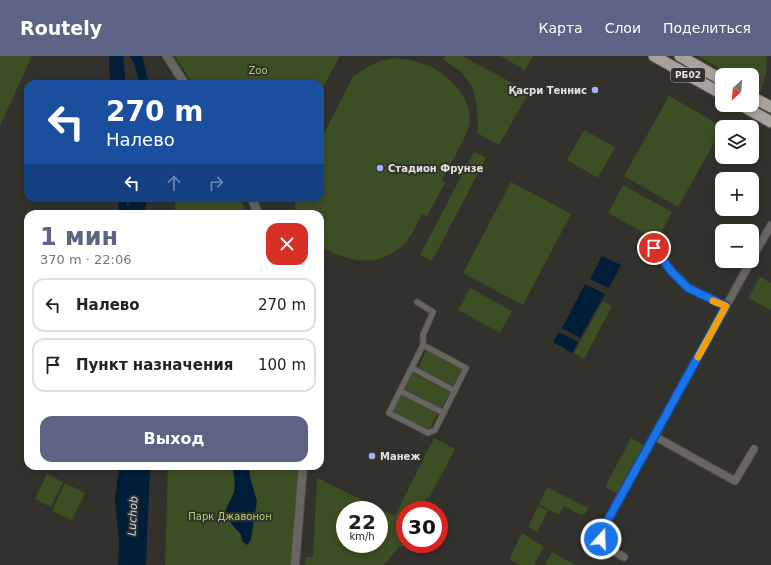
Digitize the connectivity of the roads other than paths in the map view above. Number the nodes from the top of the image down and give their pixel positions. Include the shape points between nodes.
1 (167, 56) edge
2 (654, 56) edge
3 (680, 56) edge
4 (715, 76) edge
5 (183, 80) edge
6 (715, 90) edge
7 (759, 100) edge
8 (771, 107) edge
9 (753, 112) edge
10 (771, 122) edge
11 (771, 225) edge
12 (759, 246) edge
13 (654, 248) dead end
14 (747, 268) edge
15 (417, 302) dead end
16 (726, 306) junction
17 (423, 345) junction
18 (412, 368) junction
19 (455, 390) junction
20 (400, 391) junction
21 (444, 413) junction
22 (654, 436) junction
23 (754, 449) dead end
24 (303, 470) edge
25 (624, 557) dead end
26 (296, 565) edge

1 - 5 street
2 - 6 highway, РБ02
3 - 4 highway, РБ02
7 - 8 highway
9 - 10 highway
11 - 12 street
13 - 16 street via 688,288
14 - 16 street
15 - 17 street via 433,312 423,336
16 - 22 street
17 - 18 street
17 - 19 street via 466,368
18 - 19 street
18 - 20 street
19 - 21 street
20 - 21 street
20 - 21 street via 389,413 428,433 435,430
22 - 23 street via 735,481
22 - 25 street via 604,527 601,539 607,548
24 - 26 street

